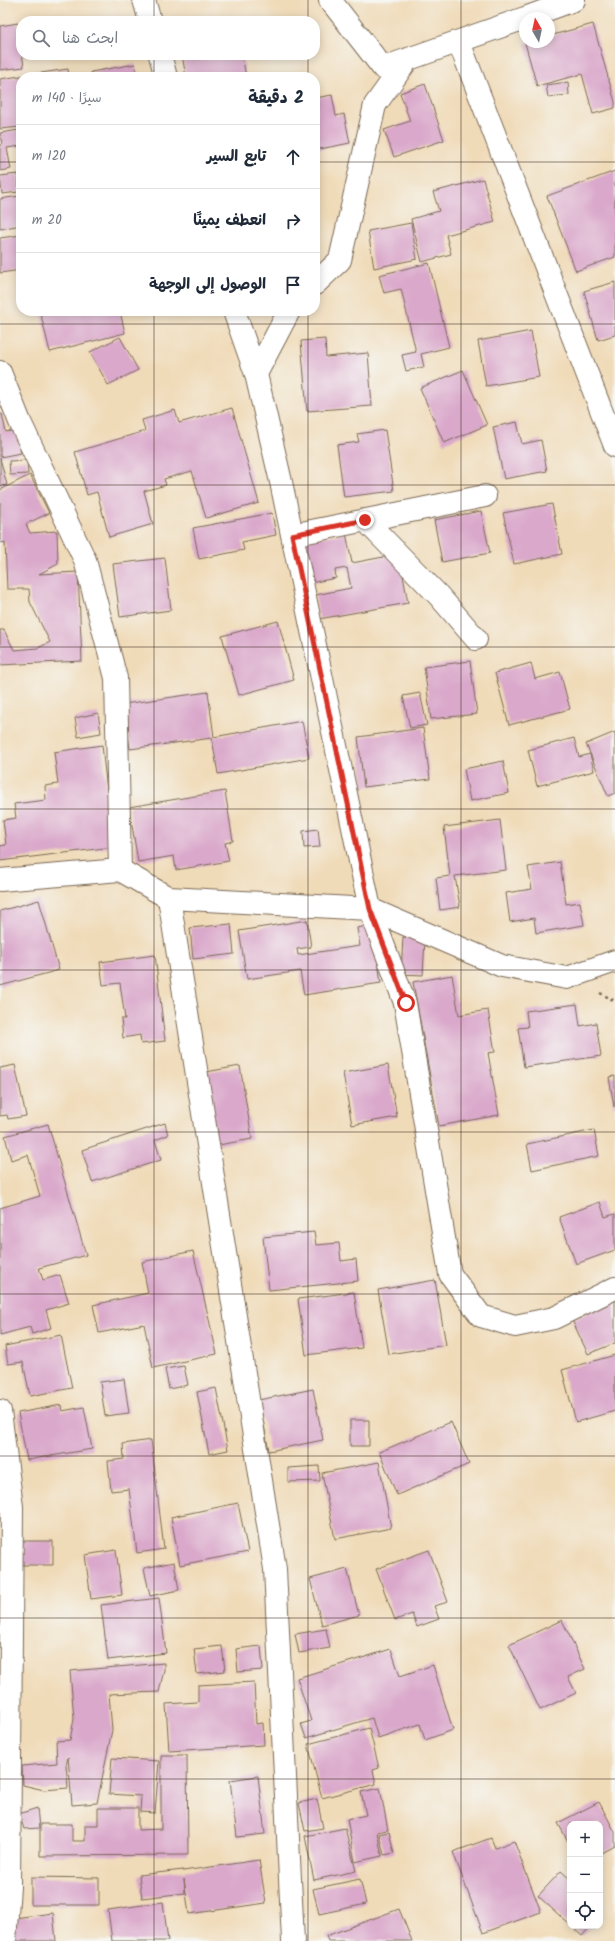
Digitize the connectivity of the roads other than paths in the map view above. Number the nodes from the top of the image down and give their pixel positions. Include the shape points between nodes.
1 (144, 0) edge
2 (330, 0) edge
3 (574, 0) edge
4 (541, 12) edge
5 (149, 16) edge
6 (519, 20) edge
7 (459, 42) junction
8 (408, 59) junction
9 (161, 60) edge
10 (165, 72) edge
11 (320, 279) edge
12 (236, 316) edge
13 (286, 316) edge
14 (0, 372) edge
15 (256, 374) junction
16 (615, 446) edge
17 (485, 496) dead end
18 (365, 520) junction
19 (292, 535) junction
20 (476, 639) dead end
21 (120, 870) junction
22 (0, 880) edge
23 (169, 898) junction
24 (370, 909) junction
25 (615, 961) edge
26 (615, 1288) edge
27 (0, 1410) edge
28 (5, 1690) edge
29 (5, 1941) edge
30 (293, 1941) edge

1 - 5 street
2 - 8 street via 383,68
3 - 4 street
6 - 7 street
7 - 8 street
7 - 16 street
8 - 11 street via 375,105 340,260
9 - 10 street
12 - 15 street
13 - 15 street
14 - 21 street via 20,422 85,560 116,678
15 - 19 street
17 - 18 street
18 - 19 street
18 - 20 street via 439,596
19 - 24 street
21 - 22 street
21 - 23 street
23 - 24 street
23 - 30 street via 275,1569
24 - 25 street via 502,966 567,978
24 - 26 street via 406,1003 450,1274 481,1316 515,1326 554,1318
27 - 28 street via 12,1507
28 - 29 street via 9,1887

